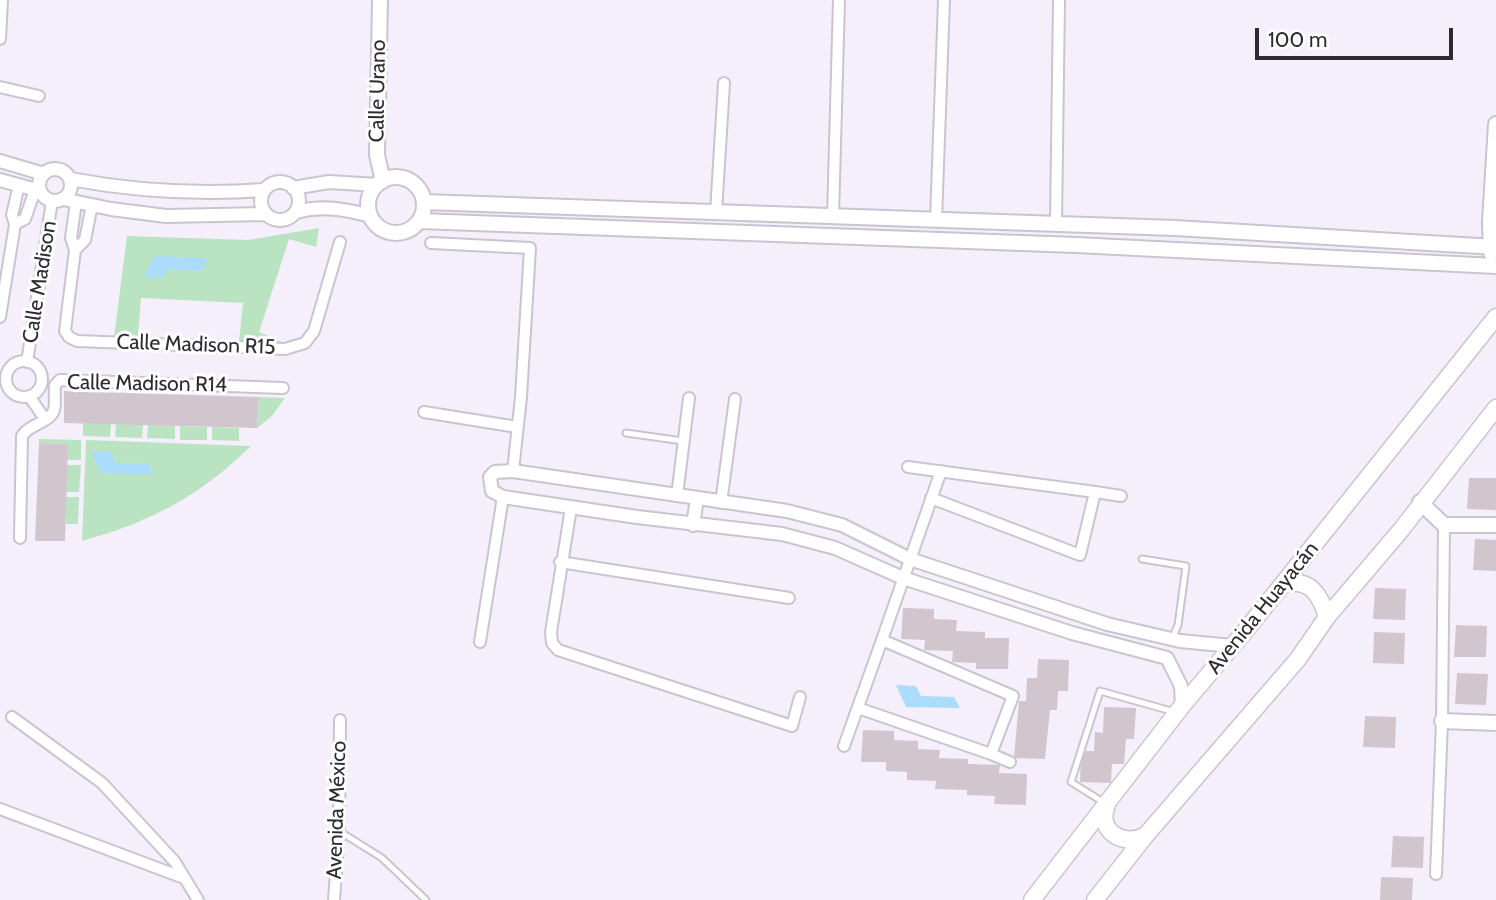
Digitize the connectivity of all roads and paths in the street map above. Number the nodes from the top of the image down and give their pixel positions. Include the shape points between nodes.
1 (2, 0) edge
2 (380, 0) edge
3 (839, 0) edge
4 (944, 0) edge
5 (1059, 0) edge
6 (0, 39) edge
7 (724, 83) dead end
8 (0, 87) edge
9 (39, 96) dead end
10 (1496, 124) edge
11 (0, 161) edge
12 (44, 174) junction
13 (69, 178) junction
14 (0, 180) edge
15 (380, 183) junction
16 (19, 185) junction
17 (293, 188) junction
18 (135, 189) junction
19 (264, 190) junction
20 (38, 191) junction
21 (64, 201) junction
22 (424, 202) junction
23 (92, 205) junction
24 (131, 212) junction
25 (296, 212) junction
26 (716, 212) junction
27 (265, 214) junction
28 (371, 216) junction
29 (833, 216) junction
30 (936, 220) junction
31 (419, 221) junction
32 (982, 222) junction
33 (15, 223) junction
34 (1056, 224) junction
35 (340, 242) dead end
36 (982, 242) junction
37 (431, 243) dead end
38 (1494, 247) edge
39 (75, 250) junction
40 (1494, 266) edge
41 (0, 317) edge
42 (1496, 317) edge
43 (27, 362) junction
44 (6, 387) edge
45 (284, 388) dead end
46 (34, 393) junction
47 (0, 398) edge
48 (689, 398) dead end
49 (735, 399) dead end
50 (1496, 408) edge
51 (54, 410) junction
52 (424, 412) dead end
53 (45, 419) junction
54 (517, 427) junction
55 (626, 433) dead end
56 (683, 441) junction
57 (908, 467) dead end
58 (513, 471) junction
59 (941, 471) junction
60 (1095, 492) junction
61 (677, 496) junction
62 (1121, 496) dead end
63 (503, 497) junction
64 (931, 498) junction
65 (696, 499) junction
66 (1420, 502) junction
67 (721, 503) junction
68 (571, 508) junction
69 (693, 525) junction
70 (1444, 525) junction
71 (1496, 525) edge
72 (717, 528) junction
73 (20, 538) dead end
74 (910, 559) junction
75 (1142, 559) dead end
76 (561, 562) junction
77 (903, 578) junction
78 (1283, 584) junction
79 (789, 598) dead end
80 (1078, 615) junction
81 (1327, 617) junction
82 (1072, 633) junction
83 (1172, 639) junction
84 (882, 640) junction
85 (480, 642) dead end
86 (1233, 646) junction
87 (1167, 658) junction
88 (800, 697) dead end
89 (858, 708) junction
90 (1180, 709) junction
91 (12, 717) dead end
92 (340, 720) dead end
93 (1442, 721) junction
94 (1496, 723) edge
95 (844, 746) dead end
96 (991, 754) junction
97 (1010, 762) dead end
98 (1107, 805) junction
99 (0, 809) edge
100 (339, 831) junction
101 (1146, 835) junction
102 (1436, 874) dead end
103 (184, 878) junction
104 (198, 900) edge
105 (334, 900) edge
106 (426, 900) edge
107 (1032, 900) edge
108 (1095, 900) edge

1 - 6 street
2 - 15 main road, Calle Urano
3 - 29 street
4 - 30 street
5 - 34 street
7 - 26 street
8 - 9 street
10 - 38 main road via 1490,222
11 - 12 street
12 - 13 street via 61,170
12 - 20 street
13 - 18 street
13 - 21 street via 70,190
14 - 16 street
15 - 17 street via 329,182
15 - 22 main road via 391,178 409,181
15 - 28 main road via 369,200
16 - 20 street
16 - 33 street, Calle Madison via 12,215
17 - 19 street via 278,182
17 - 25 street via 299,200
18 - 19 street
18 - 24 street via 130,194
19 - 27 street
20 - 21 street via 47,200
20 - 33 street, Calle Madison via 25,219
21 - 23 street
21 - 39 street, Calle Madison
21 - 43 street, Calle Madison
22 - 26 main road
22 - 31 main road
23 - 24 street
23 - 39 street, Calle Madison via 85,240
24 - 27 street
25 - 27 street via 281,221
25 - 28 street via 331,207
26 - 29 main road
28 - 31 main road via 381,229 393,233 408,230
29 - 30 main road
30 - 32 main road
31 - 36 main road
32 - 34 main road
32 - 36 main road
33 - 41 street
34 - 38 main road
35 - 39 street, Calle Madison R15 via 314,331 305,343 285,349 77,341 65,331
36 - 40 main road
37 - 54 street via 530,248
38 - 40 main road
42 - 78 main road, Avenida Huayacán
43 - 44 street via 11,367
43 - 46 street via 41,373
44 - 46 street via 23,397
44 - 47 street
45 - 51 street, Calle Madison R14 via 60,380 55,386
46 - 51 street
46 - 53 street
48 - 56 street
49 - 67 street
50 - 66 main road
51 - 53 street, Calle Madison R14
52 - 54 street
53 - 73 street, Calle Madison R14 via 22,436
54 - 58 street
55 - 56 lane
56 - 61 street
57 - 59 street
58 - 61 street
58 - 63 street via 501,470 490,477 492,491
59 - 60 street
59 - 64 street
60 - 62 street
60 - 64 street via 1080,555
61 - 65 street
63 - 68 street
63 - 85 street
64 - 74 street
65 - 67 street
65 - 69 street
66 - 70 main road
66 - 81 main road
67 - 72 street
67 - 74 street via 788,511 842,525
68 - 69 street
68 - 76 street
69 - 72 street
70 - 71 main road
70 - 93 street
72 - 77 street via 782,534 835,548
74 - 77 street
74 - 80 street
75 - 83 lane via 1186,566
76 - 79 street
76 - 88 street via 551,632 558,650 792,726
77 - 82 street
77 - 84 street
78 - 81 main road via 1312,588
78 - 86 main road, Avenida Huayacán
80 - 82 street
80 - 83 street
81 - 101 main road via 1298,659
82 - 87 street
83 - 86 street
83 - 87 street
84 - 89 street
84 - 96 street via 1013,696
86 - 90 main road, Avenida Huayacán
87 - 90 street via 1181,686
89 - 95 street
89 - 96 street
90 - 98 main road, Avenida Huayacán
90 - 98 lane via 1100,691 1071,782
91 - 103 street via 102,783 150,833
92 - 100 street, Avenida México
93 - 94 main road
93 - 102 street
96 - 97 street
98 - 101 main road via 1103,818 1116,837 1133,840
98 - 107 main road, Avenida Huayacán
99 - 103 street
100 - 105 street, Avenida México
100 - 106 lane via 382,858
101 - 108 main road
103 - 104 street

